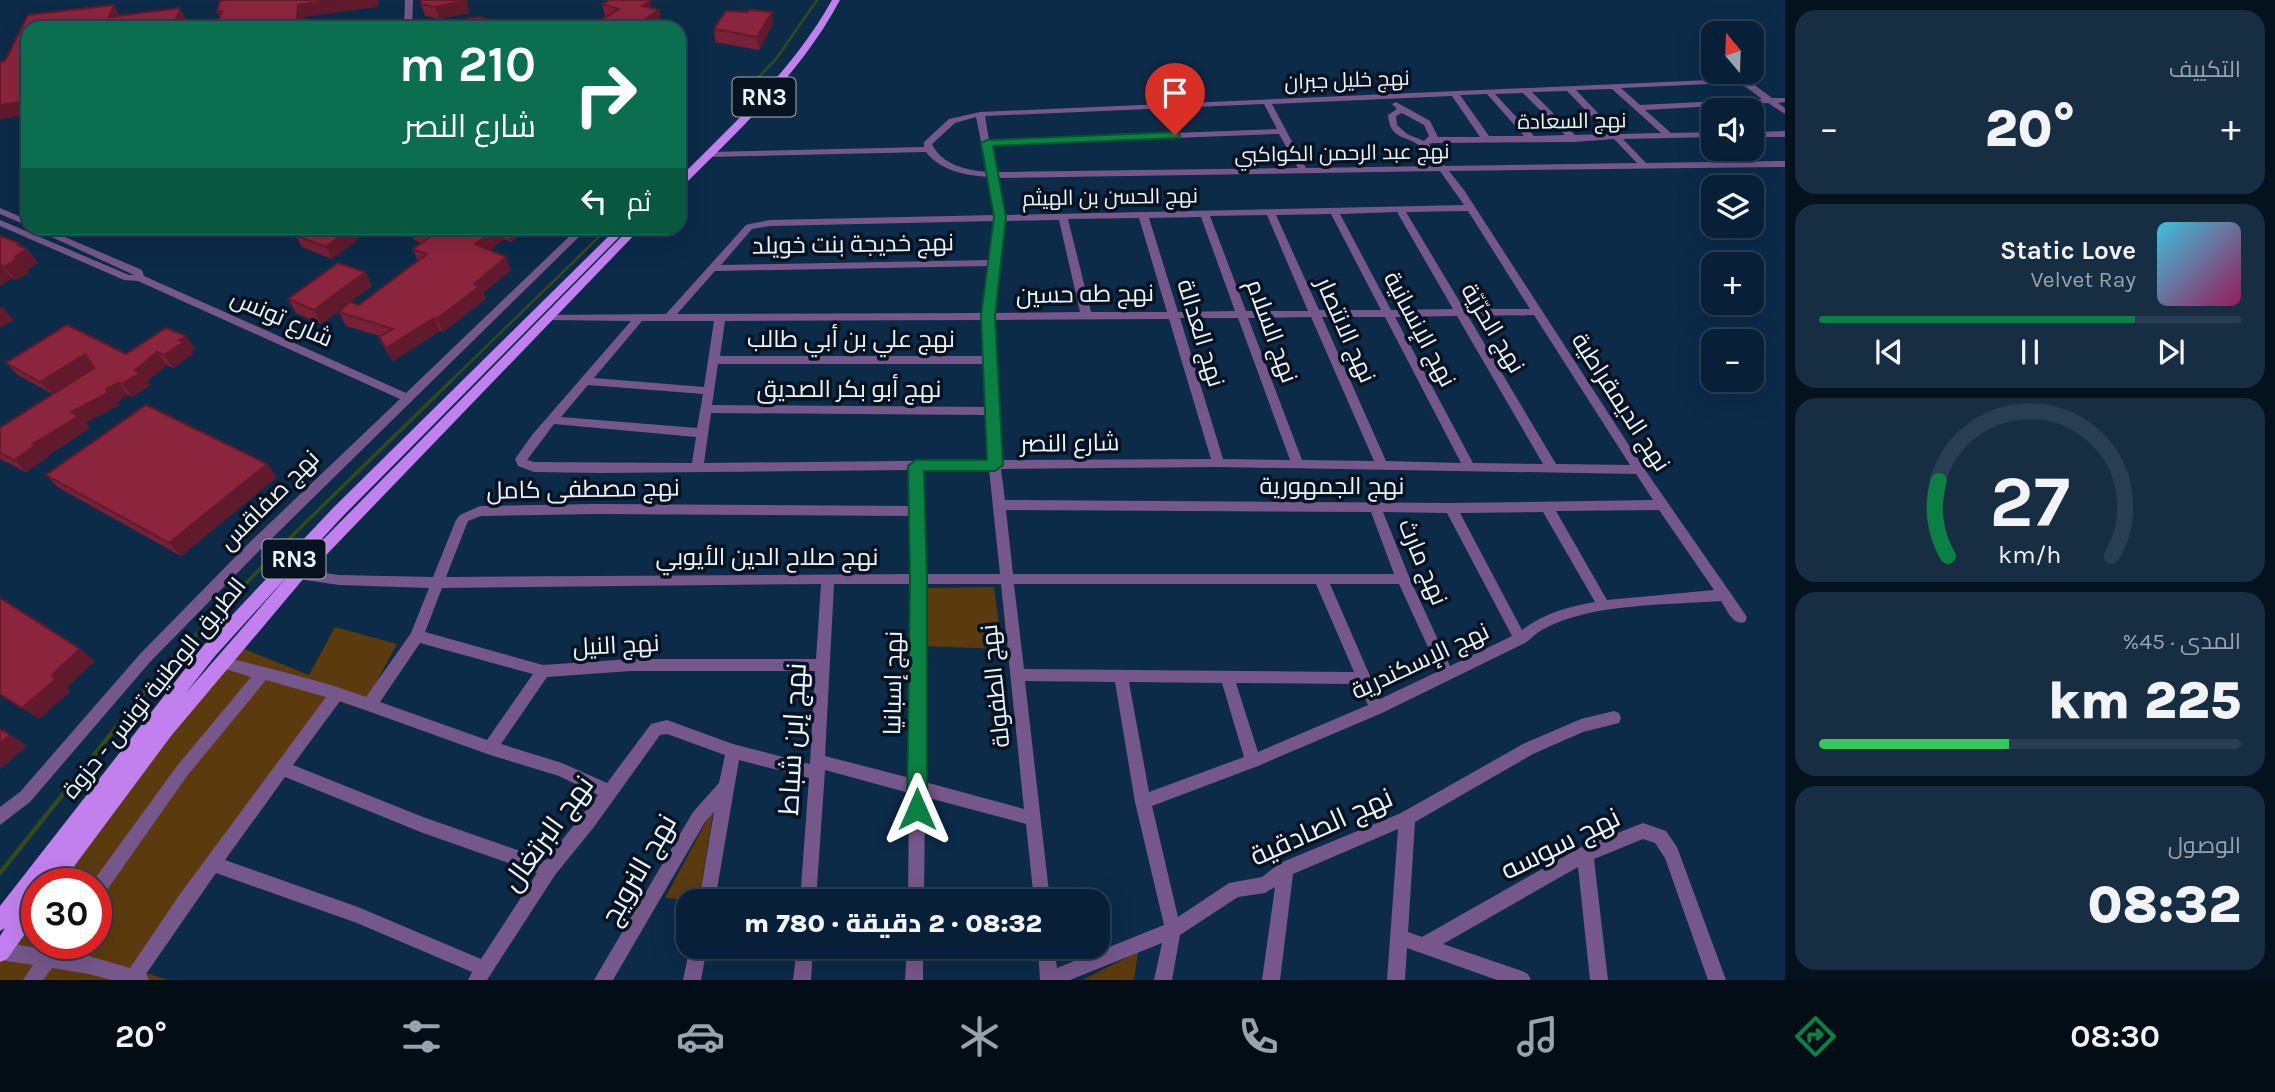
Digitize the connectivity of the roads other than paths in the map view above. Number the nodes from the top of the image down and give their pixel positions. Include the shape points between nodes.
1 (409, 0) edge
2 (828, 0) edge
3 (836, 0) edge
4 (408, 21) edge
5 (1613, 85) junction
6 (1568, 87) junction
7 (1525, 90) junction
8 (1489, 92) junction
9 (1454, 93) junction
10 (1389, 96) junction
11 (1266, 101) junction
12 (1781, 105) edge
13 (1401, 110) junction
14 (1641, 110) junction
15 (981, 114) junction
16 (1282, 131) junction
17 (1785, 134) edge
18 (1701, 135) edge
19 (1764, 135) edge
20 (1668, 136) junction
21 (1532, 139) junction
22 (1574, 139) junction
23 (1619, 139) junction
24 (1487, 141) junction
25 (1428, 142) junction
26 (987, 143) junction
27 (928, 146) junction
28 (712, 151) junction
29 (1785, 164) edge
30 (686, 165) edge
31 (1644, 166) junction
32 (1442, 169) junction
33 (1303, 170) junction
34 (992, 176) junction
35 (686, 177) edge
36 (1399, 208) junction
37 (1469, 208) junction
38 (0, 211) edge
39 (1334, 211) junction
40 (1270, 212) junction
41 (1204, 213) junction
42 (1143, 214) junction
43 (1063, 216) junction
44 (1000, 217) junction
45 (21, 220) edge
46 (0, 223) edge
47 (21, 231) edge
48 (31, 235) edge
49 (51, 235) edge
50 (576, 235) edge
51 (616, 235) edge
52 (629, 235) edge
53 (995, 263) junction
54 (713, 268) junction
55 (136, 276) junction
56 (1386, 312) junction
57 (1458, 312) junction
58 (1537, 312) junction
59 (1244, 313) junction
60 (1316, 313) junction
61 (1175, 314) junction
62 (1086, 315) junction
63 (988, 316) junction
64 (549, 317) junction
65 (639, 318) junction
66 (668, 318) junction
67 (720, 318) junction
68 (712, 360) junction
69 (990, 360) junction
70 (584, 382) junction
71 (708, 391) junction
72 (406, 397) junction
73 (706, 409) junction
74 (992, 411) junction
75 (552, 420) junction
76 (702, 433) junction
77 (1218, 463) junction
78 (995, 465) junction
79 (1298, 465) junction
80 (916, 466) junction
81 (1382, 466) junction
82 (697, 467) junction
83 (1469, 467) junction
84 (1552, 468) junction
85 (1639, 470) junction
86 (1000, 505) junction
87 (1663, 505) junction
88 (1546, 506) junction
89 (1375, 507) junction
90 (1451, 508) junction
91 (916, 511) junction
92 (283, 571) junction
93 (299, 575) junction
94 (828, 579) junction
95 (919, 579) junction
96 (1009, 579) junction
97 (1403, 579) junction
98 (1321, 580) junction
99 (436, 583) junction
100 (1723, 595) junction
101 (1604, 606) junction
102 (1740, 618) dead end
103 (417, 636) junction
104 (1520, 639) junction
105 (224, 663) junction
106 (822, 665) junction
107 (543, 671) junction
108 (1446, 672) junction
109 (263, 673) junction
110 (1019, 675) junction
111 (1121, 677) junction
112 (1227, 677) junction
113 (1363, 678) junction
114 (337, 693) junction
115 (369, 705) junction
116 (1377, 708) junction
117 (1614, 718) dead end
118 (490, 748) junction
119 (733, 751) junction
120 (1253, 761) junction
121 (819, 767) junction
122 (282, 768) junction
123 (916, 787) junction
124 (723, 789) junction
125 (609, 792) junction
126 (1143, 802) junction
127 (0, 817) edge
128 (1407, 818) junction
129 (1034, 819) junction
130 (1585, 854) junction
131 (213, 864) junction
132 (61, 868) edge
133 (112, 869) edge
134 (550, 869) junction
135 (1286, 869) junction
136 (709, 889) edge
137 (809, 889) edge
138 (916, 889) edge
139 (1041, 889) edge
140 (0, 921) edge
141 (21, 923) edge
142 (1173, 930) junction
143 (1398, 937) junction
144 (1424, 945) junction
145 (0, 951) edge
146 (21, 951) edge
147 (47, 959) edge
148 (79, 959) edge
149 (696, 959) edge
150 (804, 959) edge
151 (915, 959) edge
152 (1047, 959) edge
153 (481, 974) edge
154 (135, 979) edge
155 (32, 980) edge
156 (603, 980) edge
157 (692, 980) edge
158 (802, 980) edge
159 (914, 980) edge
160 (1049, 980) edge
161 (1163, 980) edge
162 (1271, 980) edge
163 (1396, 980) edge
164 (1521, 980) edge
165 (1599, 980) edge
166 (1717, 980) edge

1 - 4 street
2 - 30 main road, RN3 via 778,69
3 - 28 main road, RN3 via 800,57
5 - 6 street, نهج خليل جبران
5 - 12 street, نهج خليل جبران via 1738,82
5 - 14 street
6 - 7 street, نهج خليل جبران
6 - 23 street
7 - 8 street, نهج خليل جبران
7 - 22 street
8 - 9 street, نهج خليل جبران
8 - 21 street
9 - 10 street, نهج خليل جبران
9 - 24 street
10 - 11 street, نهج خليل جبران
10 - 13 street
11 - 15 street, نهج خليل جبران
11 - 16 street
12 - 14 street
13 - 25 street via 1422,118 1433,132
13 - 25 street via 1392,115 1393,126 1404,136
14 - 20 street
15 - 26 street, نهج الطفولة
15 - 27 street, نهج خليل جبران via 942,126
16 - 26 street
16 - 33 street
17 - 19 street
18 - 20 street, نهج السعادة
20 - 23 street, نهج السعادة
21 - 22 street, نهج السعادة
21 - 24 street, نهج السعادة
22 - 23 street, نهج السعادة
23 - 31 street
24 - 25 street, نهج السعادة
25 - 32 street
26 - 34 street, نهج الطفولة
27 - 28 street
27 - 34 street, نهج عبد الرحمن الكواكبي via 961,171
28 - 35 main road, RN3
29 - 31 street, نهج عبد الرحمن الكواكبي
31 - 32 street, نهج عبد الرحمن الكواكبي
32 - 33 street, نهج عبد الرحمن الكواكبي
32 - 37 street
33 - 34 street, نهج عبد الرحمن الكواكبي
34 - 44 street, نهج الطفولة
36 - 37 street, نهج الحسن بن الهيثم
36 - 39 street, نهج الحسن بن الهيثم
36 - 57 street, نهج الحرّيّة
37 - 58 street, نهج الديمقراطية
38 - 45 street
39 - 40 street, نهج الحسن بن الهيثم
39 - 56 street, نهج الإنسانية
40 - 41 street, نهج الحسن بن الهيثم
40 - 60 street, نهج الانتصار
41 - 42 street, نهج الحسن بن الهيثم
41 - 59 street, نهج السلام
42 - 43 street, نهج الحسن بن الهيثم
42 - 61 street, نهج العدالة
43 - 44 street, نهج الحسن بن الهيثم
43 - 62 street
44 - 53 street, نهج الطفولة
44 - 54 street, نهج الحسن بن الهيثم via 771,223 749,227
46 - 47 street, شارع تونس
48 - 55 street, شارع تونس
49 - 55 street, شارع تونس
50 - 72 street, نهج صفاقس
51 - 92 main road, الطريق الوطنية تونس - حزوة / RN3
52 - 64 main road, الطريق الوطنية تونس - حزوة / RN3
53 - 54 street, نهج خديجة بنت خويلد
53 - 63 street, نهج الطفولة
54 - 66 street, نهج الحسن بن الهيثم
55 - 72 street, شارع تونس
56 - 57 street, نهج طه حسين
56 - 60 street, نهج طه حسين
56 - 83 street, نهج الإنسانية
57 - 58 street, نهج طه حسين
57 - 84 street, نهج الحرّيّة
58 - 85 street, نهج الديمقراطية
59 - 60 street, نهج طه حسين
59 - 61 street, نهج طه حسين
59 - 79 street, نهج السلام
60 - 81 street, نهج الانتصار
61 - 62 street, نهج طه حسين
61 - 77 street, نهج العدالة
62 - 63 street, نهج طه حسين
63 - 67 street, نهج طه حسين
63 - 69 street, نهج الطفولة
64 - 65 street, نهج طه حسين
64 - 93 main road, الطريق الوطنية تونس - حزوة / RN3
65 - 66 street, نهج طه حسين
65 - 70 street, شارع النصر
66 - 67 street, نهج طه حسين
67 - 68 street
68 - 69 street, نهج علي بن أبي طالب
68 - 71 street
69 - 74 street, نهج الطفولة
70 - 71 street
70 - 75 street, شارع النصر
71 - 73 street
72 - 127 street, نهج صفاقس via 165,638 25,797
73 - 74 street, نهج أبو بكر الصديق
73 - 76 street
74 - 78 street, نهج الطفولة
75 - 76 street
75 - 82 street, شارع النصر via 522,459 525,466
76 - 82 street
77 - 78 street, شارع النصر
77 - 79 street, شارع النصر
78 - 80 street, شارع النصر
78 - 86 street, نهج الطفولة
79 - 81 street, شارع النصر
80 - 82 street, شارع النصر
80 - 91 street, نهج إسبانيا
81 - 83 street, شارع النصر
83 - 84 street, شارع النصر
84 - 85 street, شارع النصر
85 - 87 street, نهج الديمقراطية
86 - 89 street, نهج الجمهورية
86 - 96 street, نهج الطفولة
87 - 88 street, نهج الجمهورية
87 - 100 street, نهج الديمقراطية
88 - 90 street, نهج الجمهورية
88 - 101 street
89 - 90 street, نهج الجمهورية
89 - 97 street, نهج مارث
90 - 104 street
91 - 95 street, نهج إسبانيا
91 - 99 street, نهج مصطفى كامل via 480,511 460,524
92 - 93 street, نهج صلاح الدين الأيوبي
92 - 140 main road, الطريق الوطنية تونس - حزوة / RN3 via 194,670
93 - 99 street, نهج صلاح الدين الأيوبي
93 - 105 main road, الطريق الوطنية تونس - حزوة / RN3
94 - 95 street, نهج صلاح الدين الأيوبي
94 - 99 street, نهج صلاح الدين الأيوبي
94 - 106 street, نهج إبن شباط
95 - 96 street, نهج صلاح الدين الأيوبي
95 - 123 street, نهج إسبانيا
96 - 98 street, نهج صلاح الدين الأيوبي
96 - 110 street, نهج الطفولة
97 - 98 street, نهج صلاح الدين الأيوبي
97 - 108 street, نهج مارث
98 - 113 street
99 - 103 street, نهج مصطفى كامل
100 - 101 street, نهج الإسكندرية
100 - 102 street, نهج الديمقراطية
101 - 104 street, نهج الإسكندرية via 1545,621
103 - 107 street, نهج النيل
103 - 115 street, نهج مصطفى كامل
104 - 108 street, نهج الإسكندرية
105 - 109 street
105 - 132 main road, الطريق الوطنية تونس - حزوة / RN3 via 165,730
106 - 107 street, نهج النيل via 631,665
106 - 121 street, نهج إبن شباط
107 - 118 street
108 - 116 street, نهج الإسكندرية
109 - 114 street
109 - 133 street via 182,771
110 - 111 street
110 - 129 street, نهج الطفولة
111 - 112 street
111 - 126 street
112 - 113 street
112 - 120 street
113 - 116 street
114 - 115 street
114 - 122 street
115 - 118 street
116 - 120 street, نهج الإسكندرية
117 - 128 street, نهج الصادقية via 1581,726 1528,749
118 - 125 street via 562,770
119 - 121 street
119 - 124 street
119 - 125 street, نهج البرتغال via 667,727 656,729
120 - 126 street, نهج الإسكندرية
121 - 123 street
121 - 137 street, نهج إبن شباط
122 - 131 street
122 - 134 street via 423,825
123 - 129 street
123 - 138 street, نهج إسبانيا
124 - 136 street
124 - 156 street, نهج النرويج via 699,817
125 - 134 street, نهج البرتغال
126 - 142 street
128 - 135 street, نهج الصادقية
128 - 143 street
129 - 139 street, نهج الطفولة
130 - 144 street, نهج سوسه
130 - 165 street
130 - 166 street, نهج سوسه via 1639,831 1663,840 1674,858
131 - 153 street via 358,915
131 - 154 street
134 - 153 street, نهج البرتغال
135 - 142 street, نهج الصادقية via 1265,885 1235,889
135 - 162 street
141 - 145 main road
142 - 160 street, نهج الصادقية
142 - 161 street
143 - 144 street
143 - 163 street
144 - 164 street
145 - 146 street
147 - 155 street
148 - 154 street
149 - 157 street
150 - 158 street
151 - 159 street
152 - 160 street

